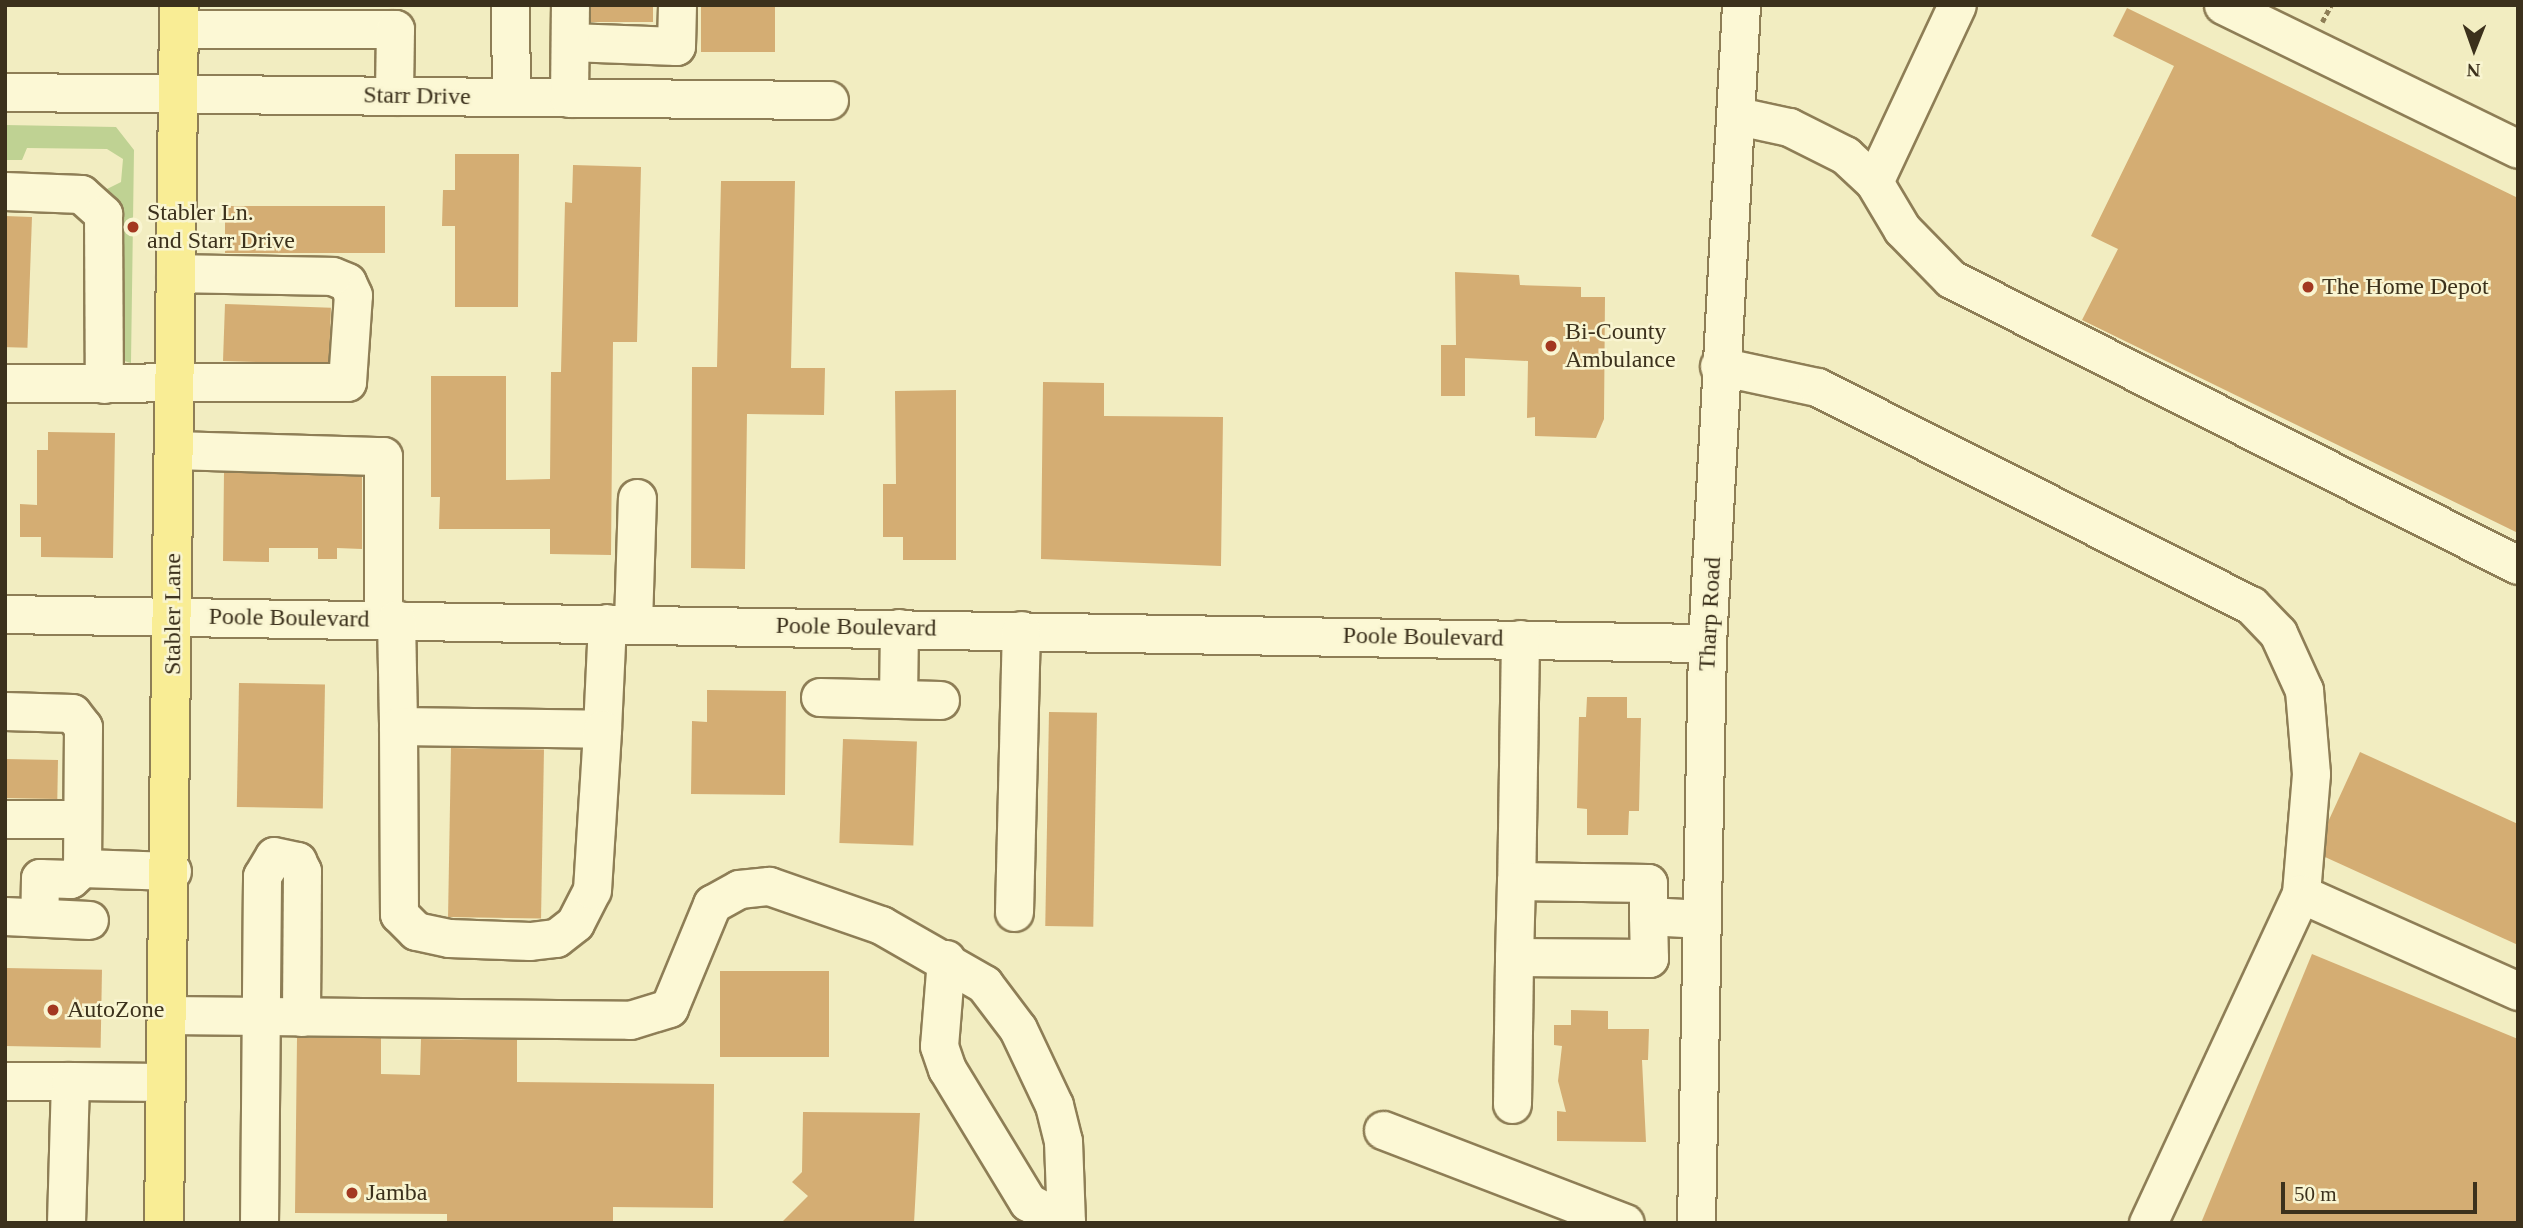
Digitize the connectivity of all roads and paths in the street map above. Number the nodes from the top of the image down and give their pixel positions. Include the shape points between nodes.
1 (510, 5) edge
2 (570, 5) edge
3 (677, 5) edge
4 (1741, 5) edge
5 (1957, 5) edge
6 (2223, 5) edge
7 (179, 17) edge
8 (395, 17) edge
9 (570, 41) junction
10 (676, 46) junction
11 (5, 92) edge
12 (178, 94) junction
13 (394, 96) junction
14 (511, 97) junction
15 (569, 97) junction
16 (676, 99) junction
17 (828, 100) dead end
18 (1738, 116) junction
19 (2518, 149) edge
20 (1874, 181) junction
21 (5, 191) edge
22 (174, 272) junction
23 (1719, 366) junction
24 (5, 383) edge
25 (104, 384) junction
26 (176, 384) junction
27 (175, 450) junction
28 (637, 498) dead end
29 (2518, 565) edge
30 (5, 614) edge
31 (174, 616) junction
32 (389, 619) junction
33 (620, 623) junction
34 (899, 628) junction
35 (1021, 630) junction
36 (1520, 639) junction
37 (1707, 643) junction
38 (820, 698) dead end
39 (898, 699) junction
40 (940, 700) dead end
41 (5, 711) edge
42 (398, 726) junction
43 (602, 729) junction
44 (5, 819) edge
45 (5, 839) edge
46 (82, 842) junction
47 (172, 871) junction
48 (1516, 881) junction
49 (2301, 894) junction
50 (1014, 912) dead end
51 (1648, 916) junction
52 (22, 917) edge
53 (89, 919) dead end
54 (1702, 919) junction
55 (1514, 957) junction
56 (946, 959) junction
57 (2518, 991) edge
58 (167, 1015) junction
59 (260, 1016) junction
60 (301, 1017) junction
61 (5, 1081) edge
62 (70, 1081) junction
63 (166, 1082) junction
64 (1512, 1104) dead end
65 (1383, 1130) dead end
66 (1066, 1222) edge
67 (66, 1223) edge
68 (164, 1223) edge
69 (259, 1223) edge
70 (1625, 1223) edge
71 (1696, 1223) edge
72 (2148, 1223) edge

1 - 14 street
2 - 9 street
3 - 10 street
4 - 18 street, Tharp Road
5 - 20 street
6 - 19 street
7 - 8 street
7 - 12 main road, Stabler Lane
8 - 13 street
9 - 10 street
9 - 15 street
10 - 16 street
11 - 12 street, Starr Drive
12 - 13 street, Starr Drive
12 - 22 main road, Stabler Lane
13 - 14 street, Starr Drive
14 - 15 street, Starr Drive
15 - 16 street, Starr Drive
16 - 17 street, Starr Drive
18 - 20 street via 1789,127 1845,155
18 - 23 street, Tharp Road
20 - 29 street via 1902,229 1951,279
21 - 25 street via 80,194 103,214
22 - 26 main road, Stabler Lane
22 - 26 street via 332,276 353,295 352,372 341,387
23 - 37 street, Tharp Road
23 - 49 street via 1817,387 2251,605 2278,633 2304,690 2311,774
24 - 25 street
25 - 26 street
26 - 27 main road, Stabler Lane
27 - 31 main road, Stabler Lane
27 - 32 street via 383,456
28 - 33 street
30 - 31 street, Poole Boulevard
31 - 32 street, Poole Boulevard
31 - 47 main road, Stabler Lane
32 - 33 street, Poole Boulevard
32 - 42 street
33 - 34 street, Poole Boulevard
33 - 43 street
34 - 35 street, Poole Boulevard
34 - 39 street
35 - 36 street, Poole Boulevard
35 - 50 street
36 - 37 street, Poole Boulevard
36 - 48 street
37 - 54 street, Tharp Road
38 - 39 street
39 - 40 street
41 - 46 street via 72,713 83,727
42 - 43 street
42 - 43 street via 399,914 416,931 449,938 530,941 556,938 575,923 592,890
44 - 46 street
45 - 46 street
46 - 47 street
46 - 52 street via 70,879 40,878
47 - 58 main road, Stabler Lane
48 - 51 street via 1648,883
48 - 55 street
49 - 57 street
49 - 72 street
51 - 54 street
51 - 55 street via 1649,958
52 - 53 street
54 - 71 street, Tharp Road
55 - 64 street
56 - 60 street via 881,925 769,886 739,889 712,904 669,1008 630,1020
56 - 66 street via 984,984 1018,1029 1054,1105 1066,1167
56 - 66 street via 939,1045 947,1069 1028,1202
58 - 59 street
58 - 63 main road, Stabler Lane
59 - 60 street
59 - 60 street via 262,876 274,856 297,861 302,871
59 - 69 street
61 - 62 street
62 - 63 street
62 - 67 street
63 - 68 main road, Stabler Lane
65 - 70 street

